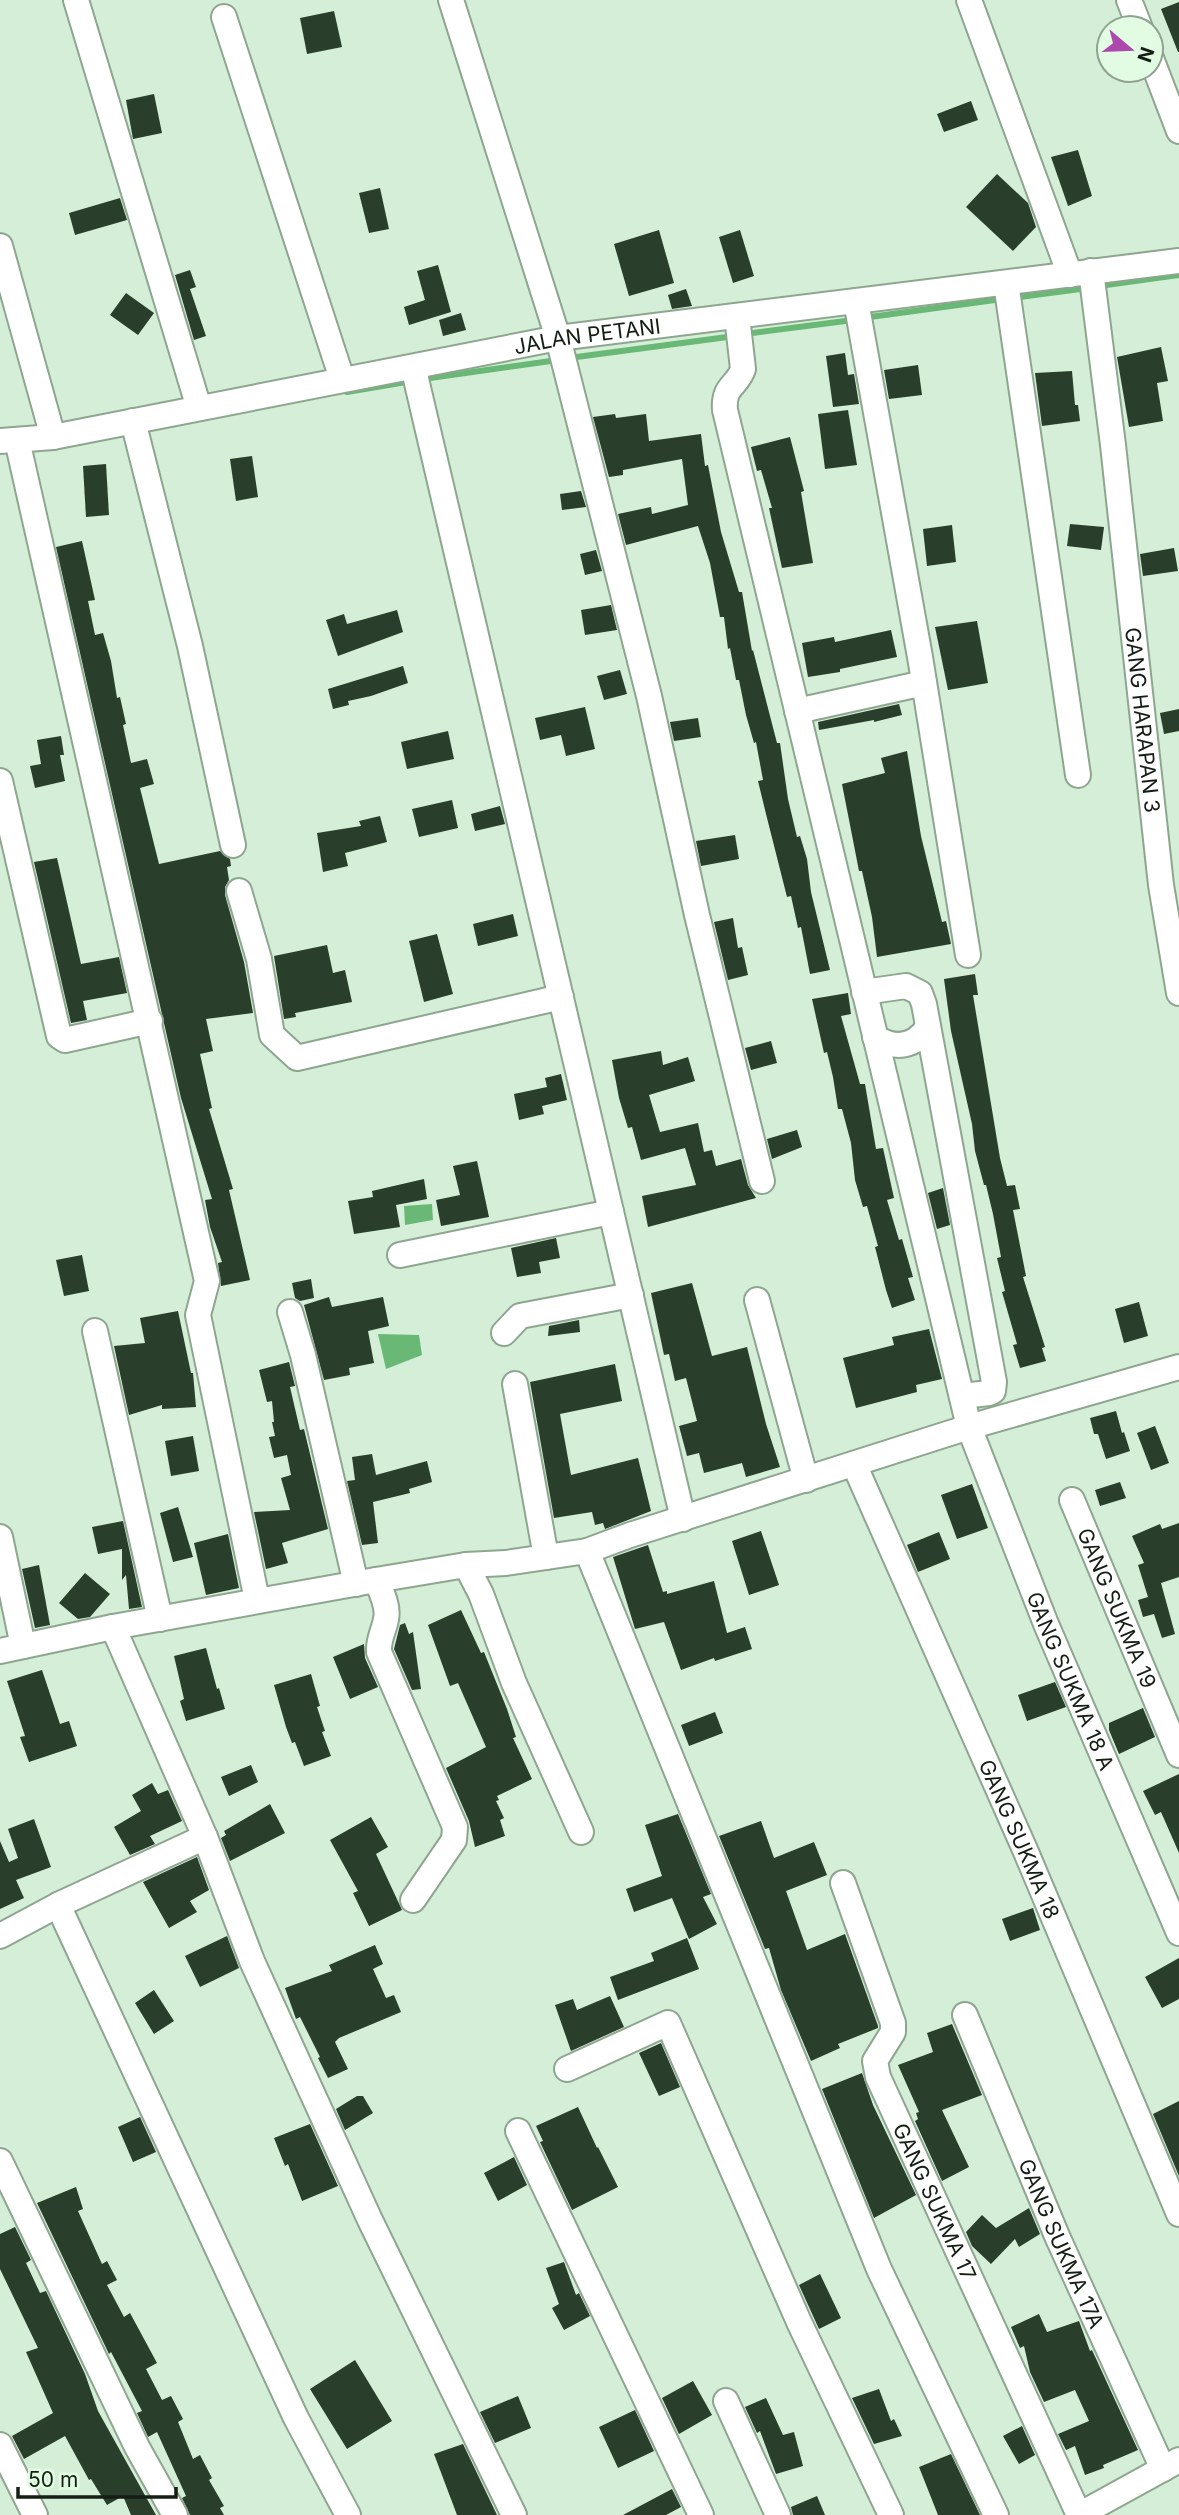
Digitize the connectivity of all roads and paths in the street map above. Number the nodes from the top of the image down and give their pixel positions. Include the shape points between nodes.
1 (76, 0) edge
2 (451, 0) edge
3 (970, 0) edge
4 (223, 17) dead end
5 (1161, 84) edge
6 (1179, 131) edge
7 (0, 246) edge
8 (1179, 261) edge
9 (1086, 282) junction
10 (1007, 298) junction
11 (857, 307) junction
12 (738, 322) junction
13 (561, 351) junction
14 (341, 379) junction
15 (418, 382) junction
16 (199, 408) junction
17 (133, 421) junction
18 (53, 437) junction
19 (12, 447) edge
20 (924, 683) junction
21 (797, 711) junction
22 (1078, 775) dead end
23 (0, 781) edge
24 (233, 845) dead end
25 (239, 891) dead end
26 (968, 955) dead end
27 (864, 992) junction
28 (1179, 993) edge
29 (561, 997) junction
30 (150, 1021) junction
31 (928, 1027) junction
32 (875, 1037) junction
33 (762, 1181) dead end
34 (611, 1212) junction
35 (400, 1255) dead end
36 (631, 1295) junction
37 (757, 1300) dead end
38 (290, 1312) dead end
39 (95, 1331) dead end
40 (504, 1333) dead end
41 (1179, 1367) edge
42 (515, 1384) dead end
43 (962, 1396) junction
44 (969, 1427) junction
45 (854, 1464) junction
46 (806, 1480) junction
47 (1072, 1500) dead end
48 (683, 1519) junction
49 (0, 1536) edge
50 (587, 1551) junction
51 (546, 1557) junction
52 (466, 1565) junction
53 (366, 1582) junction
54 (257, 1600) junction
55 (160, 1619) junction
56 (113, 1627) junction
57 (12, 1649) edge
58 (1179, 1755) edge
59 (581, 1832) dead end
60 (205, 1837) junction
61 (843, 1883) dead end
62 (413, 1900) dead end
63 (58, 1905) junction
64 (1179, 1933) edge
65 (0, 1936) edge
66 (965, 2015) dead end
67 (567, 2069) dead end
68 (518, 2131) dead end
69 (0, 2161) edge
70 (1179, 2214) edge
71 (726, 2401) dead end
72 (0, 2445) edge
73 (1171, 2464) edge
74 (35, 2515) edge
75 (175, 2515) edge
76 (348, 2515) edge
77 (514, 2515) edge
78 (701, 2515) edge
79 (778, 2515) edge
80 (891, 2515) edge
81 (996, 2515) edge
82 (1079, 2515) edge

1 - 16 street
2 - 13 street
3 - 9 street, GANG HARAPAN 3
4 - 14 street
5 - 6 street
7 - 18 street
8 - 9 street, JALAN PETANI
9 - 10 street, JALAN PETANI
9 - 28 street, GANG HARAPAN 3 via 1113,445 1161,885
10 - 11 street, JALAN PETANI
10 - 22 street
11 - 12 street, JALAN PETANI
11 - 20 street
12 - 13 street, JALAN PETANI
12 - 21 street via 743,369 726,395 725,410
13 - 15 street, JALAN PETANI
13 - 33 street via 649,696
14 - 15 street, JALAN PETANI
14 - 16 street, JALAN PETANI
15 - 29 street
16 - 17 street, JALAN PETANI
17 - 18 street, JALAN PETANI
17 - 24 street via 190,646
18 - 19 street, JALAN PETANI
19 - 30 street
20 - 21 street
20 - 26 street
21 - 27 street
23 - 30 street via 59,1036 65,1040
25 - 29 street via 259,959 272,1035 297,1058
27 - 31 street via 914,989 920,993
27 - 32 street
29 - 34 street
30 - 54 street via 207,1282 198,1315
31 - 32 street via 922,1036 903,1046
31 - 43 street via 994,1381 989,1393
32 - 43 street, GANG SUKMA 18 A
34 - 35 street
34 - 36 street
36 - 40 street via 520,1316
36 - 48 street
37 - 46 street
38 - 53 street
39 - 55 street
41 - 44 street
42 - 51 street
43 - 44 street, GANG SUKMA 18 A
44 - 45 street
44 - 64 street, GANG SUKMA 18 A via 1046,1625
45 - 46 street
45 - 70 street, GANG SUKMA 18 via 1026,1852
46 - 48 street
47 - 58 street, GANG SUKMA 19
48 - 50 street
49 - 57 street
50 - 51 street
50 - 81 street via 879,2269
51 - 52 street
52 - 53 street
52 - 59 street
53 - 54 street
53 - 62 street via 387,1609 379,1652 456,1827 454,1840
54 - 55 street
55 - 56 street
56 - 57 street
56 - 60 street
60 - 63 street
60 - 77 street via 252,1961 370,2220
61 - 82 street, GANG SUKMA 17 via 893,2023 875,2061 878,2077
63 - 65 street
63 - 76 street via 290,2405
66 - 73 street, GANG SUKMA 17A via 1057,2236
67 - 80 street via 668,2023 799,2322
68 - 78 street
69 - 75 street via 137,2447
71 - 79 street
72 - 74 street
73 - 82 street

